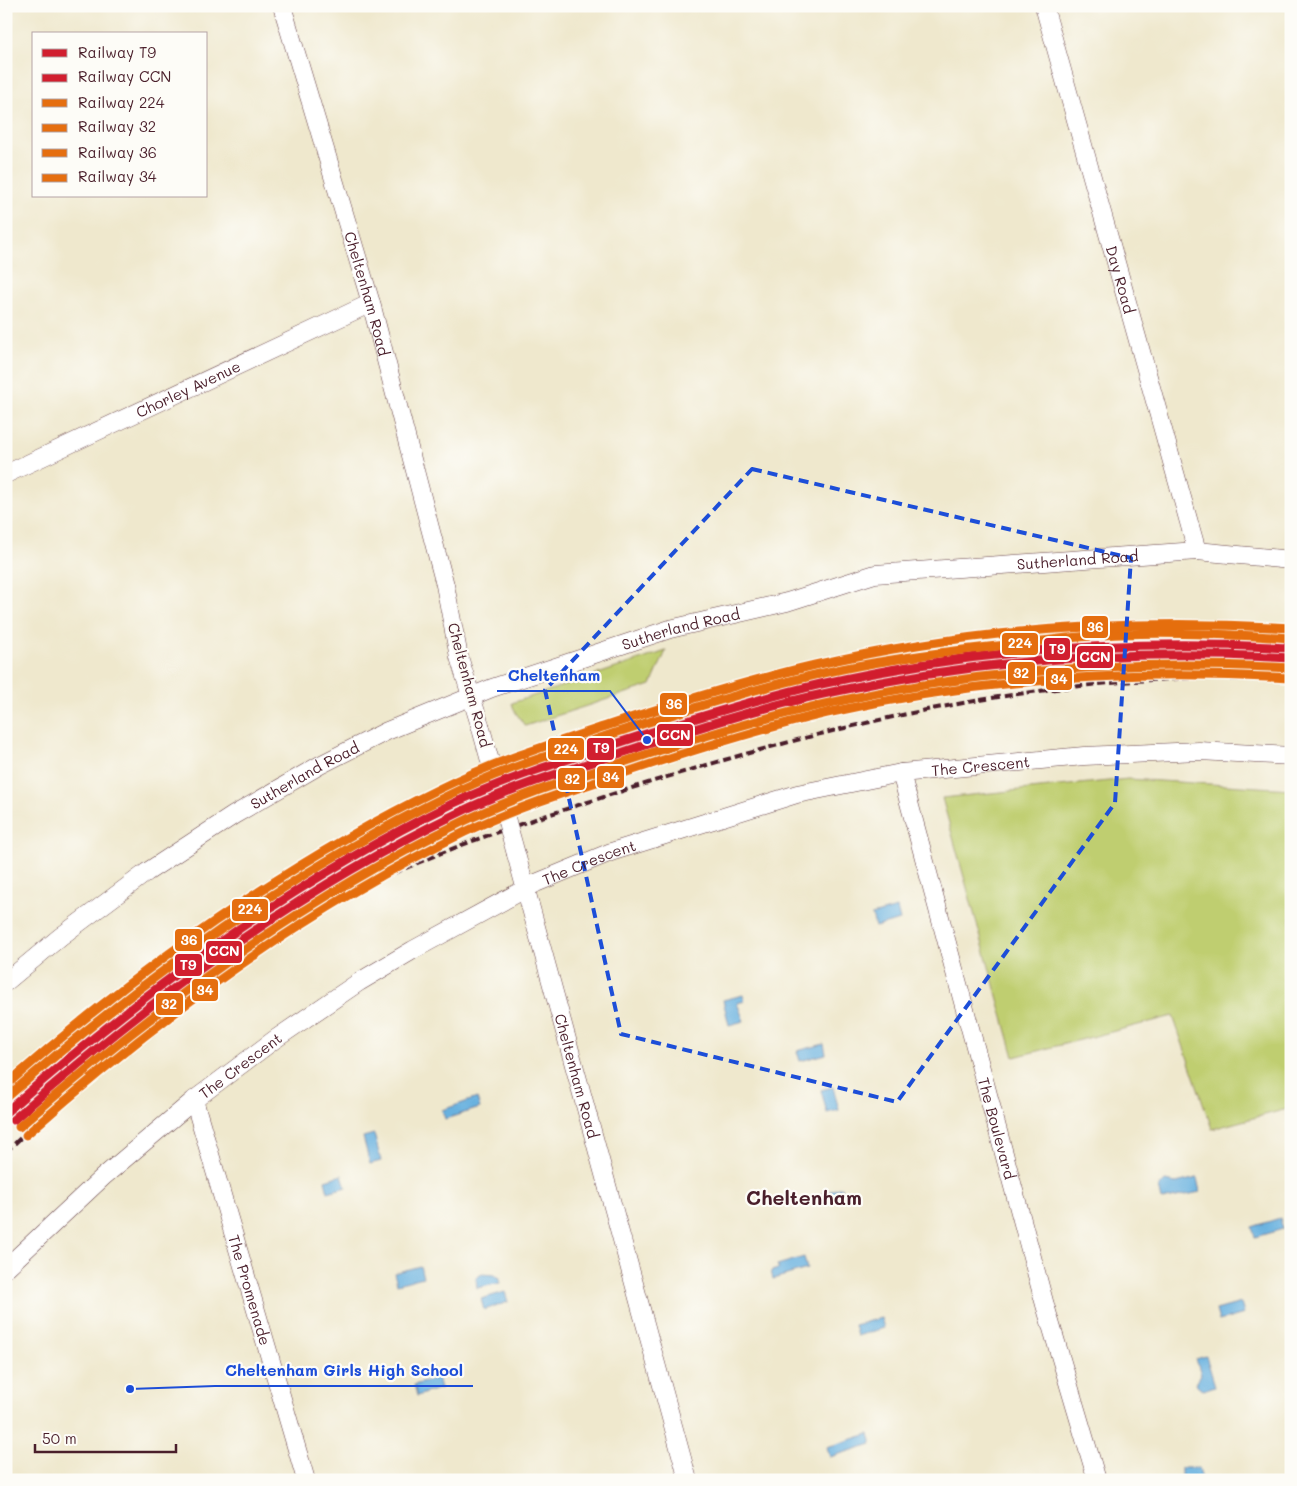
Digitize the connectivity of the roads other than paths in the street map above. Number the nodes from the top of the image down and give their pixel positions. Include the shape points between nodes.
1 (282, 6) edge
2 (1044, 6) edge
3 (371, 303) junction
4 (6, 474) edge
5 (1197, 551) junction
6 (1291, 560) edge
7 (472, 696) junction
8 (1291, 756) edge
9 (901, 773) junction
10 (524, 890) junction
11 (6, 982) edge
12 (194, 1100) junction
13 (6, 1268) edge
14 (306, 1480) edge
15 (688, 1480) edge
16 (1097, 1480) edge

1 - 3 street, Cheltenham Road
2 - 5 street, Day Road
3 - 4 street, Chorley Avenue
3 - 7 street, Cheltenham Road via 445,585 459,657
5 - 6 street, Sutherland Road
5 - 7 street, Sutherland Road via 875,574 788,602 670,629
7 - 10 street, Cheltenham Road, bridge
7 - 11 street, Sutherland Road via 387,731 234,815 147,872
8 - 9 street, The Crescent via 1199,751 1084,756
9 - 10 street, The Crescent via 797,794 733,812 611,852
9 - 16 street, The Boulevard via 1045,1305
10 - 12 street, The Crescent via 360,982 274,1040
10 - 15 street, Cheltenham Road
12 - 13 street, The Crescent via 103,1177
12 - 14 street, The Promenade

